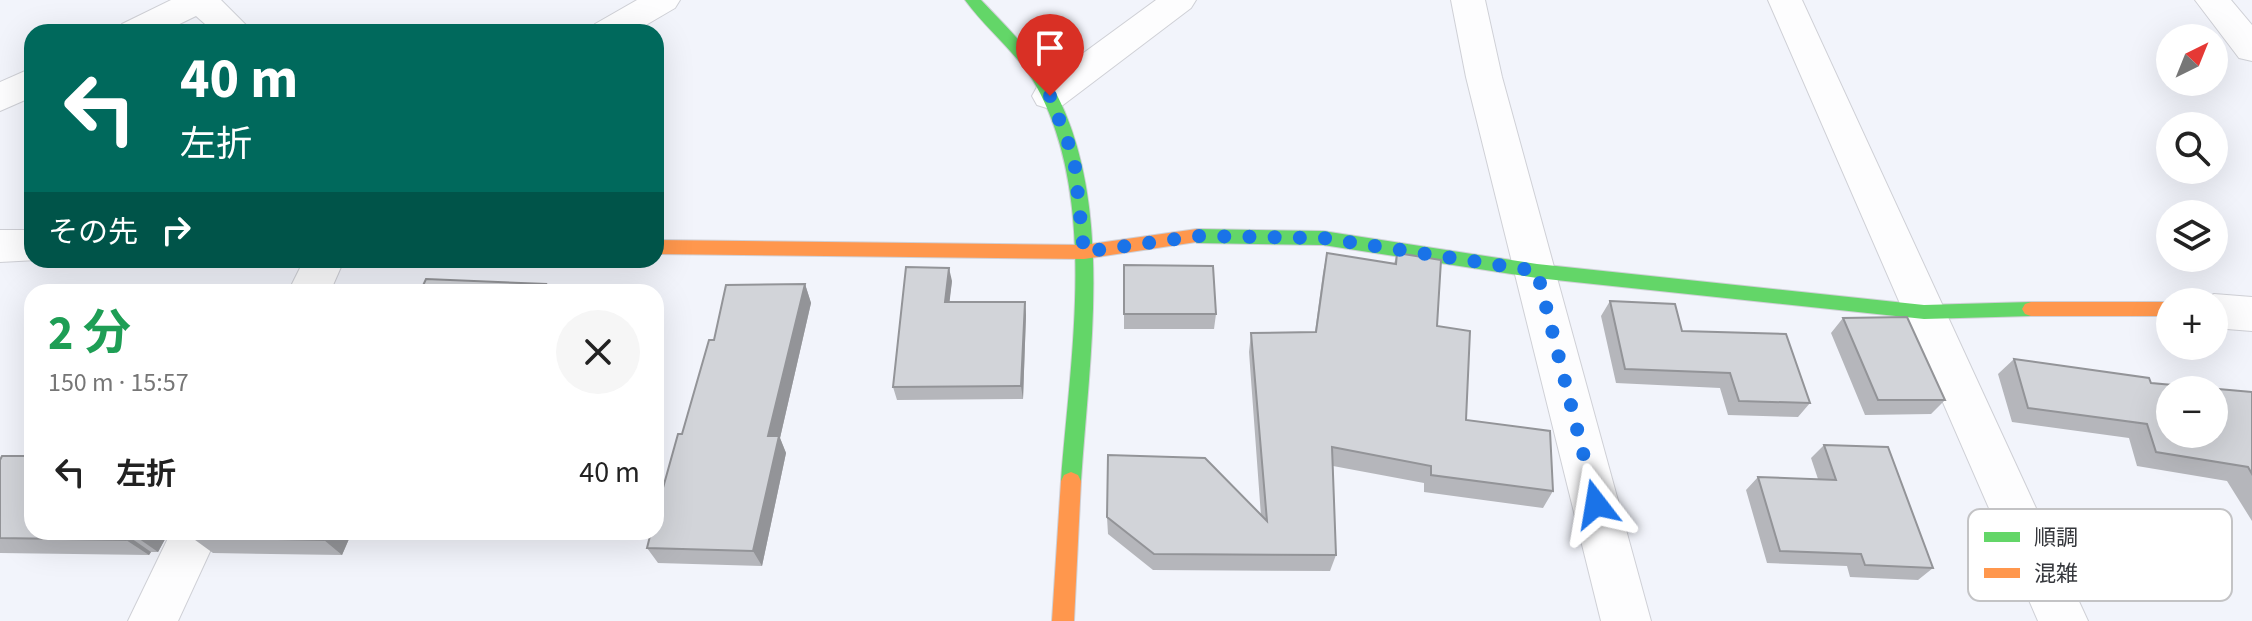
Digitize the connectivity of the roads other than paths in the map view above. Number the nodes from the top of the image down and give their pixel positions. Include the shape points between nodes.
1 (200, 0) edge
2 (663, 0) edge
3 (972, 0) edge
4 (1179, 0) edge
5 (1468, 0) edge
6 (1785, 0) edge
7 (2212, 0) edge
8 (150, 24) edge
9 (226, 24) edge
10 (621, 24) edge
11 (2249, 42) edge
12 (24, 85) edge
13 (1050, 96) junction
14 (0, 98) edge
15 (0, 246) edge
16 (24, 246) edge
17 (664, 247) edge
18 (1084, 252) junction
19 (1537, 271) junction
20 (2156, 308) edge
21 (1924, 312) junction
22 (2228, 312) edge
23 (2252, 314) edge
24 (2013, 509) edge
25 (191, 540) edge
26 (2054, 601) edge
27 (153, 621) edge
28 (1063, 621) edge
29 (1626, 621) edge
30 (2063, 621) edge

1 - 8 street
1 - 9 street
2 - 10 street
3 - 13 street via 1019,48
4 - 13 street
5 - 19 street
6 - 21 street
7 - 11 street
12 - 14 street
13 - 18 street via 1074,158
15 - 16 street
17 - 18 street
18 - 19 street via 1198,236 1323,238
18 - 28 street
19 - 21 street
19 - 29 street
20 - 21 street
21 - 24 street
22 - 23 street
25 - 27 street
26 - 30 street

